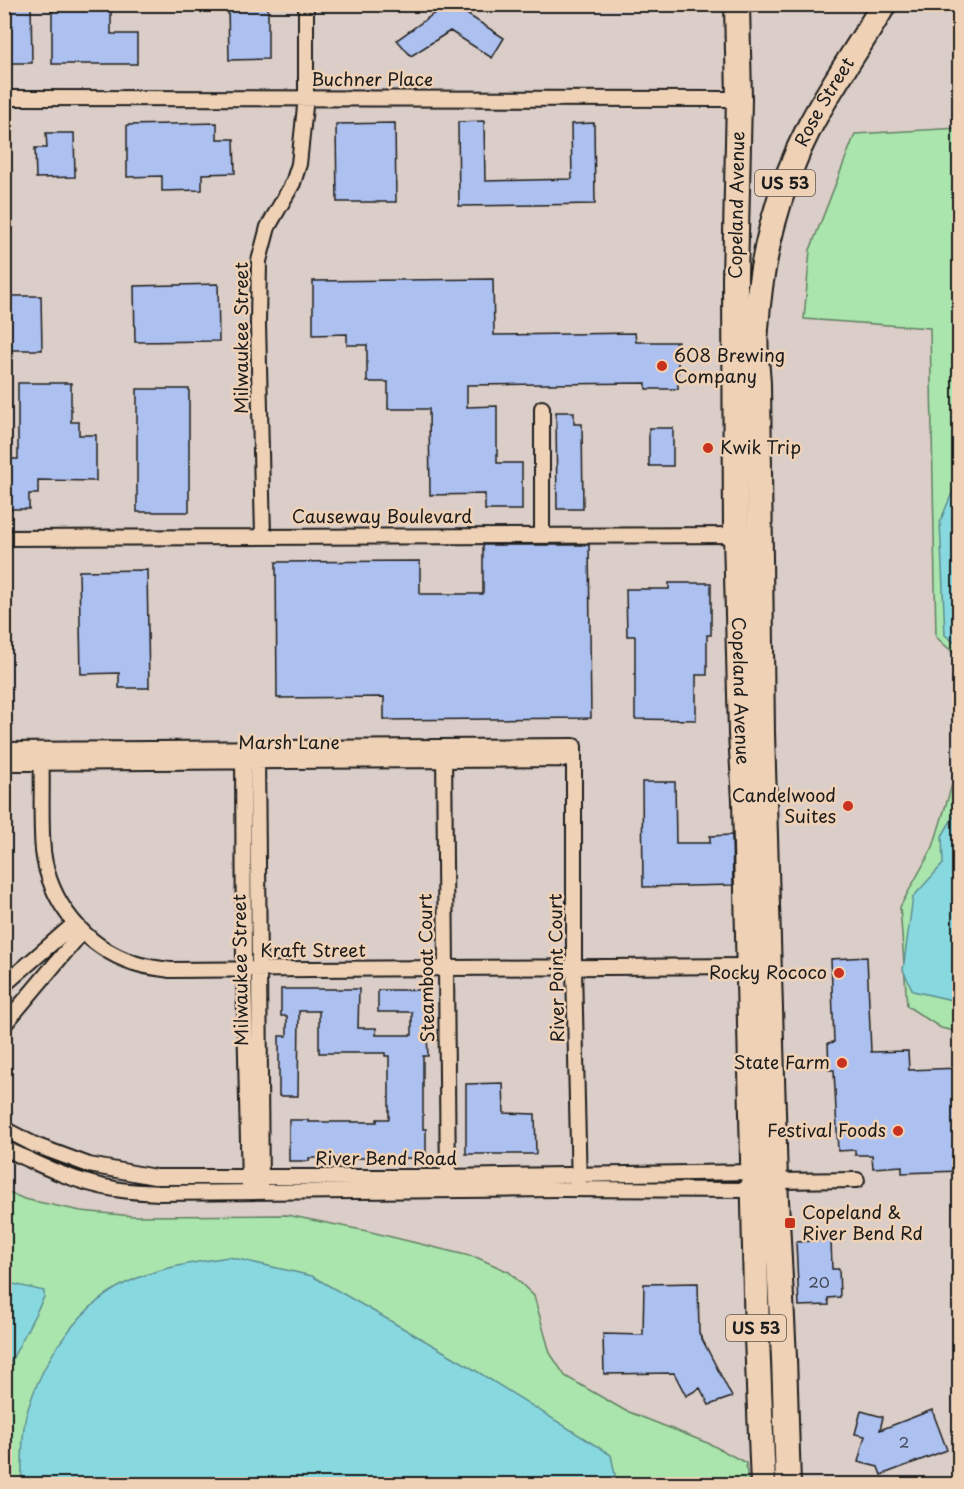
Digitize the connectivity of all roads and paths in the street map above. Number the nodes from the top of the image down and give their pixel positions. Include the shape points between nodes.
1 (306, 4) edge
2 (737, 4) edge
3 (884, 4) edge
4 (4, 98) edge
5 (306, 98) junction
6 (739, 99) junction
7 (758, 384) joint
8 (542, 408) dead end
9 (542, 535) junction
10 (748, 535) junction
11 (263, 536) junction
12 (4, 538) edge
13 (4, 750) edge
14 (574, 752) joint
15 (444, 753) junction
16 (250, 755) junction
17 (41, 756) junction
18 (4, 763) edge
19 (746, 846) junction
20 (78, 928) junction
21 (769, 930) junction
22 (748, 966) junction
23 (445, 968) junction
24 (574, 968) junction
25 (258, 969) junction
26 (244, 970) junction
27 (4, 985) edge
28 (4, 1025) edge
29 (4, 1129) edge
30 (4, 1148) edge
31 (578, 1174) junction
32 (858, 1180) dead end
33 (761, 1181) junction
34 (448, 1183) junction
35 (255, 1184) junction
36 (579, 1189) junction
37 (763, 1485) edge
38 (788, 1485) edge

1 - 5 street, Milwaukee Street
2 - 6 highway, Copeland Avenue / US 53
3 - 7 highway, Rose Street / US 53 via 808,129 786,183 761,277 756,331
4 - 5 street, Buchner Place
5 - 6 street, Buchner Place
5 - 11 street, Milwaukee Street via 299,164 293,183 268,227 259,256
6 - 10 highway, Copeland Avenue / US 53 via 735,278
7 - 10 highway, Copeland Avenue / US 53
8 - 9 street
9 - 10 street, Causeway Boulevard
9 - 11 street, Causeway Boulevard
10 - 19 highway, Copeland Avenue / US 53 via 741,734
10 - 21 highway, Copeland Avenue / US 53 via 762,733
11 - 12 street, Causeway Boulevard
13 - 17 street, Marsh Lane
14 - 15 street, Marsh Lane
14 - 24 street, River Point Court
15 - 16 street, Marsh Lane
15 - 23 street, Steamboat Court
16 - 17 street, Marsh Lane
16 - 25 street, Milwaukee Street
16 - 26 street, Milwaukee Street
17 - 18 street, Marsh Lane
17 - 20 street, Kraft Street via 44,854 59,900
19 - 21 highway via 753,861 757,919 760,926
19 - 22 highway, Copeland Avenue / US 53
20 - 26 street, Kraft Street via 109,952 134,964 170,970
20 - 27 street
20 - 28 street
21 - 33 highway, Copeland Avenue / US 53
22 - 24 street, Kraft Street
22 - 33 highway, Copeland Avenue / US 53
23 - 24 street, Kraft Street
23 - 25 street, Kraft Street
23 - 34 street, Steamboat Court
24 - 31 street, River Point Court
25 - 26 street, Kraft Street
25 - 35 street, Milwaukee Street
26 - 35 street, Milwaukee Street
29 - 35 street, River Bend Road via 61,1156 120,1172
30 - 35 street, River Bend Road via 76,1180 115,1189 158,1193
31 - 33 street, River Bend Road
31 - 34 street, River Bend Road
31 - 36 street, River Point Court
32 - 33 street, River Bend Road
33 - 36 street, River Bend Road
33 - 37 highway, Copeland Avenue / US 53 via 757,1338
33 - 38 highway, Copeland Avenue / US 53 via 784,1358
34 - 35 street, River Bend Road
34 - 36 street, River Bend Road

